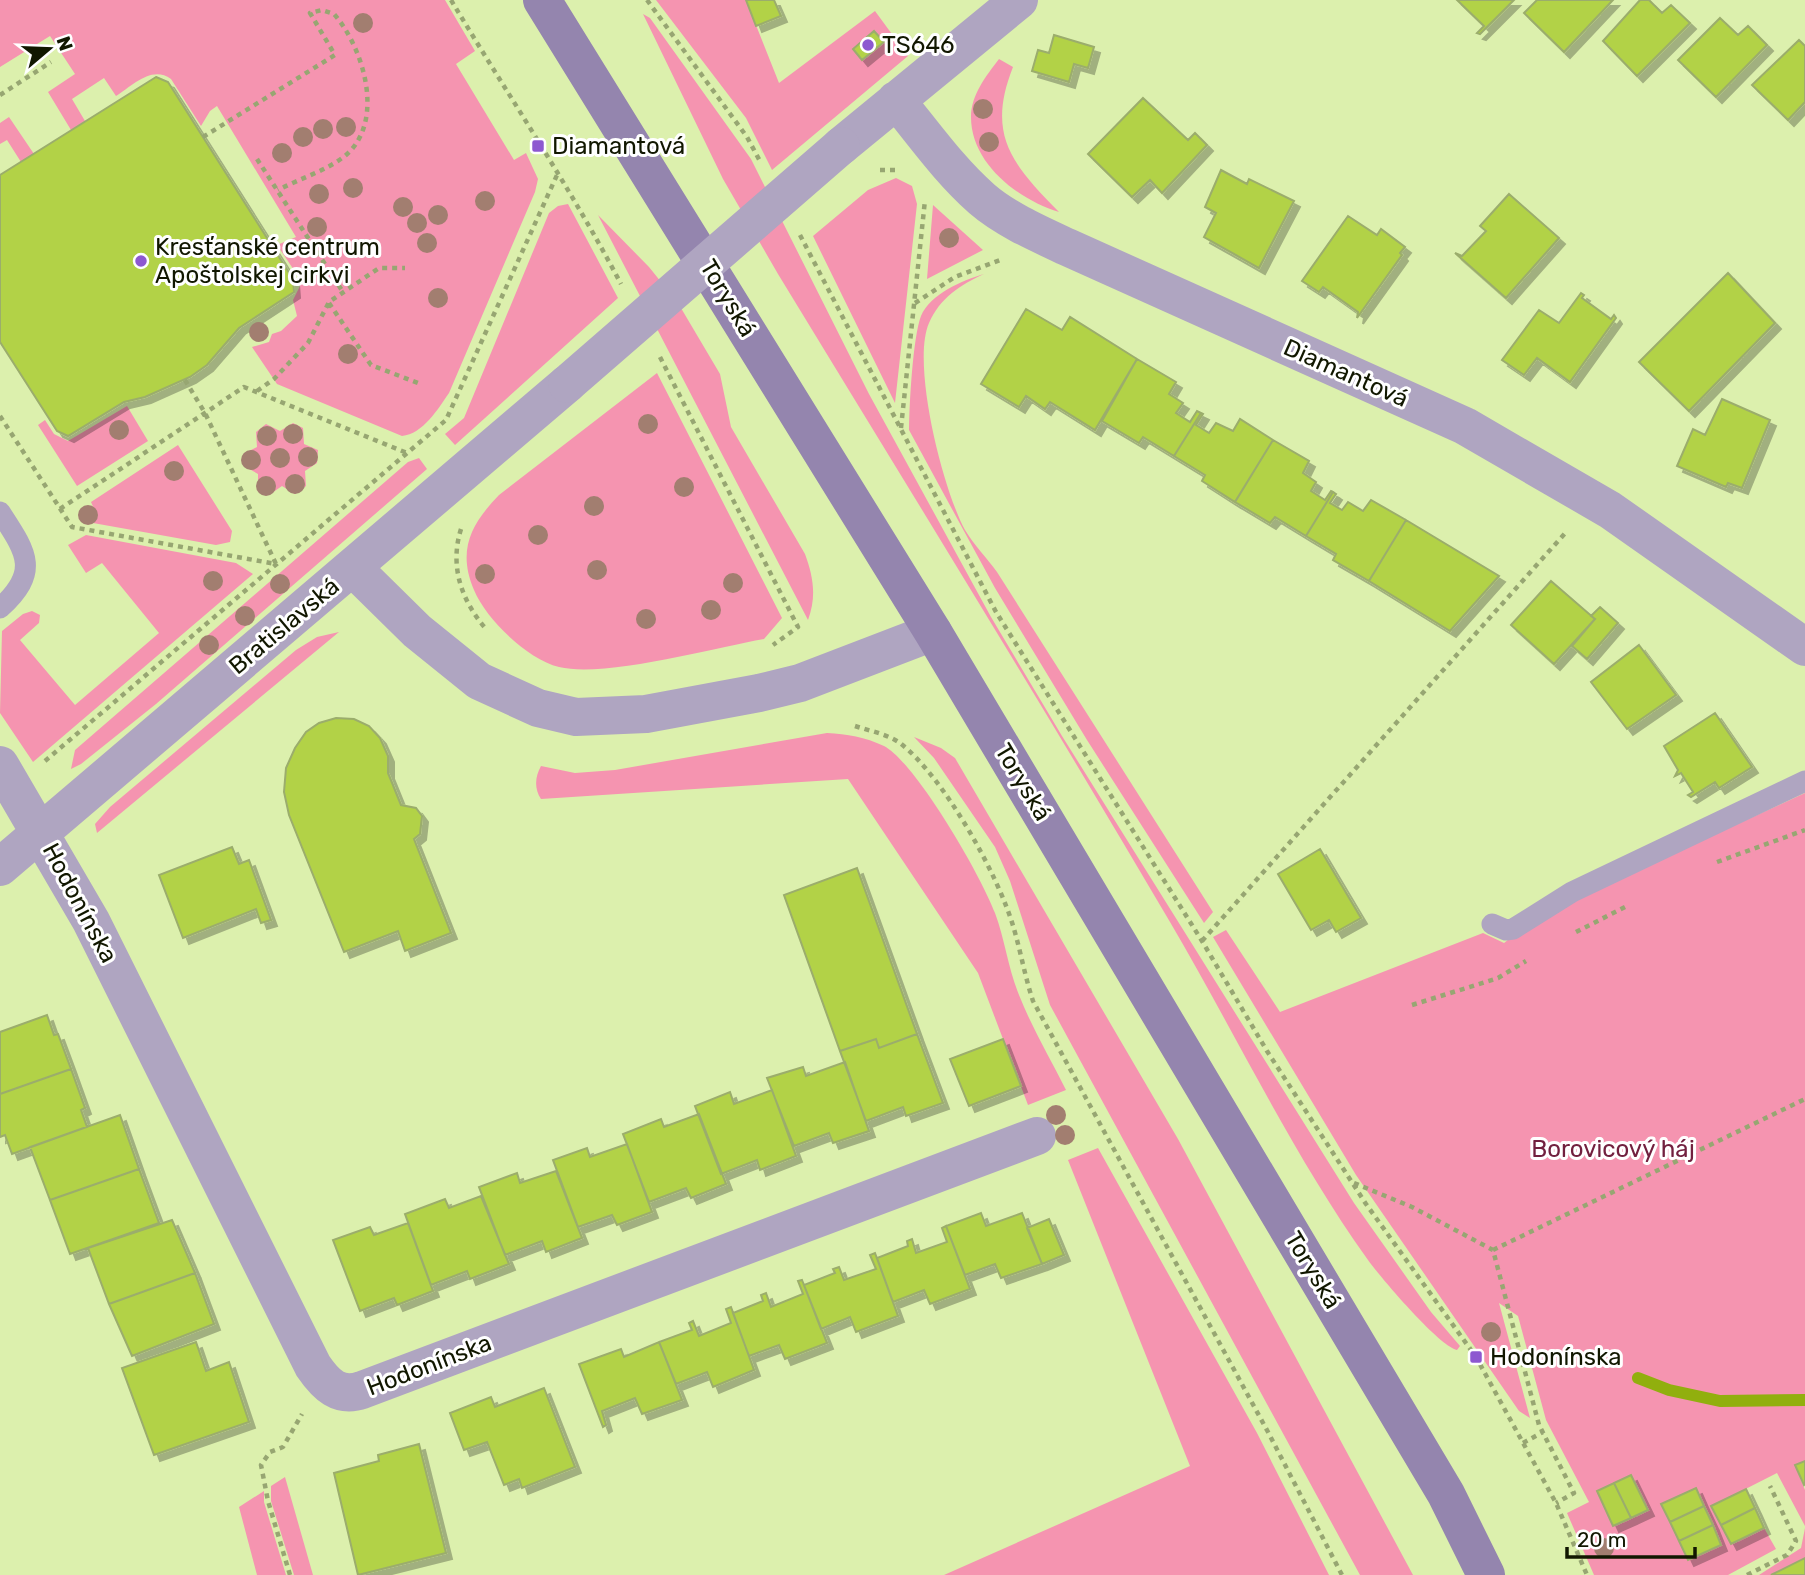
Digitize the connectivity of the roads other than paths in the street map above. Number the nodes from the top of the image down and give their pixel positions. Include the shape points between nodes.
1 (542, 0) edge
2 (1019, 0) edge
3 (896, 100) junction
4 (0, 512) edge
5 (353, 568) junction
6 (0, 608) edge
7 (933, 632) junction
8 (1805, 646) edge
9 (8, 776) edge
10 (1805, 781) edge
11 (41, 830) junction
12 (0, 867) edge
13 (1492, 924) dead end
14 (1037, 1136) dead end
15 (1486, 1575) edge

1 - 7 street, Toryská
2 - 3 street, Bratislavská
3 - 5 street, Bratislavská, bridge
3 - 8 street, Diamantová via 984,201 1057,243 1465,426 1593,501
4 - 6 lane via 27,565 18,590
5 - 7 street via 417,631 479,681 538,708 576,717 646,714 759,693 800,683
5 - 11 street, Bratislavská
7 - 15 street, Toryská via 1446,1494
9 - 11 street, Hodonínska
10 - 13 lane via 1572,892 1513,929
11 - 12 street, Bratislavská
11 - 14 street, Hodonínska via 92,921 306,1353 328,1385 351,1394

